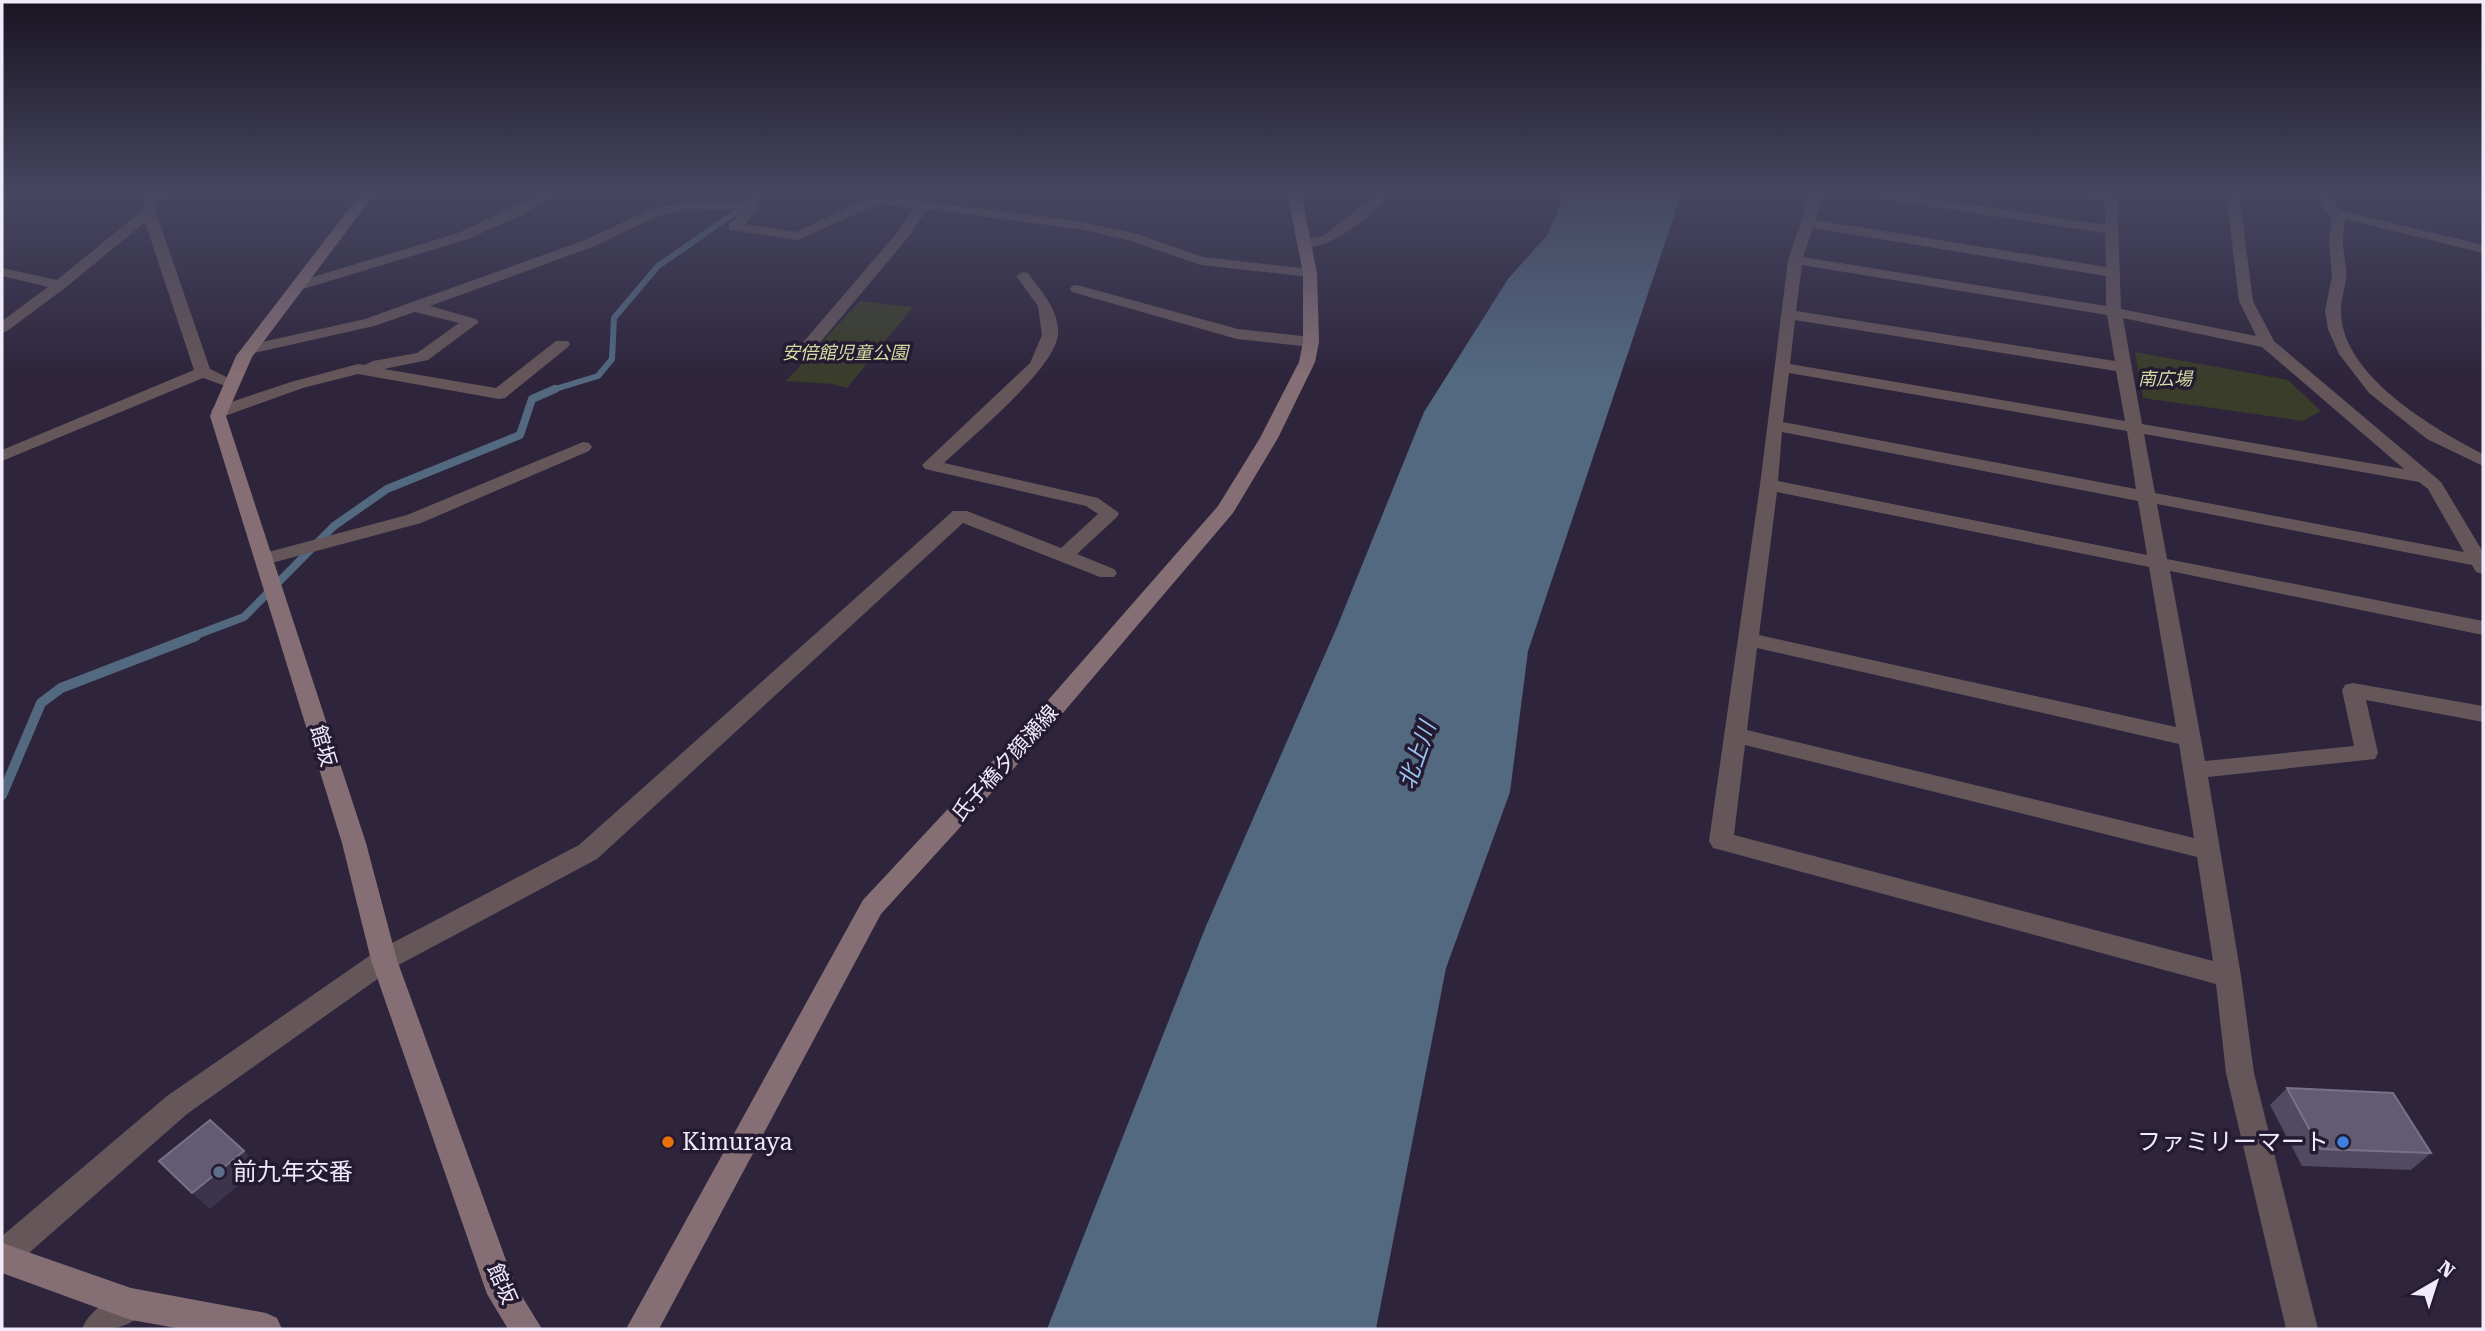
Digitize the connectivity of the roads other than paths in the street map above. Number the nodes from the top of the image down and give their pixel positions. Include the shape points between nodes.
1 (93, 254) edge
2 (166, 254) edge
3 (322, 254) edge
4 (403, 254) edge
5 (559, 254) edge
6 (886, 254) edge
7 (1181, 254) edge
8 (1306, 254) edge
9 (1797, 254) edge
10 (2001, 254) edge
11 (2113, 254) edge
12 (2240, 254) edge
13 (2337, 254) edge
14 (1795, 260) junction
15 (2, 272) edge
16 (2113, 272) junction
17 (1310, 273) junction
18 (1023, 276) dead end
19 (60, 285) junction
20 (298, 286) junction
21 (1077, 289) dead end
22 (414, 307) junction
23 (2114, 312) junction
24 (1788, 314) junction
25 (2, 328) edge
26 (1311, 342) junction
27 (2267, 343) junction
28 (562, 344) dead end
29 (250, 349) junction
30 (806, 349) dead end
31 (1782, 367) junction
32 (2124, 367) junction
33 (358, 369) junction
34 (203, 372) junction
35 (232, 383) junction
36 (219, 412) junction
37 (1774, 425) junction
38 (2134, 428) junction
39 (583, 447) dead end
40 (2, 456) edge
41 (2483, 461) edge
42 (2421, 477) junction
43 (1769, 485) junction
44 (2146, 496) junction
45 (1064, 556) junction
46 (2157, 562) junction
47 (2482, 565) edge
48 (267, 567) junction
49 (1107, 573) dead end
50 (2483, 628) edge
51 (1747, 639) junction
52 (2483, 714) edge
53 (1736, 736) junction
54 (2188, 738) junction
55 (2195, 770) junction
56 (2206, 850) junction
57 (384, 960) junction
58 (2228, 976) junction
59 (2, 1257) edge
60 (131, 1304) junction
61 (98, 1329) edge
62 (266, 1329) edge
63 (526, 1329) edge
64 (642, 1329) edge
65 (2302, 1329) edge

1 - 19 street
2 - 34 street
3 - 20 main road
4 - 20 street
5 - 22 street
6 - 30 street
7 - 17 street via 1201,261
8 - 17 main road, 氏子橋夕顔瀬線
9 - 14 street
10 - 16 street
11 - 16 street
12 - 27 street via 2246,301
13 - 41 street via 2333,311 2347,354 2375,390 2433,435
14 - 23 street
14 - 24 street
15 - 19 street
16 - 23 street
17 - 26 main road, 氏子橋夕顔瀬線
18 - 45 street via 1045,306 1050,335 1037,365 931,465 1092,502 1110,513
19 - 25 street
20 - 29 main road
21 - 26 street via 1237,334
22 - 29 street via 369,323
22 - 33 street via 471,322 422,357
23 - 27 street
23 - 32 street
24 - 31 street
24 - 32 street
26 - 64 main road, 氏子橋夕顔瀬線 via 1307,362 1269,438 1226,509 1037,728 872,907
27 - 42 street
28 - 33 street via 499,394
29 - 35 main road
31 - 37 street
31 - 38 street
32 - 38 street
33 - 36 street
34 - 35 street
34 - 40 street
35 - 36 main road
36 - 48 main road, 館坂
37 - 43 street
37 - 44 street
38 - 42 street
38 - 44 street
39 - 48 street via 414,519
42 - 47 street via 2435,486
43 - 46 street
43 - 51 street
44 - 46 street
44 - 47 street
45 - 49 street
45 - 57 street via 960,515 588,852
46 - 50 street
46 - 54 street
48 - 57 main road, 館坂 via 354,843
51 - 53 street
51 - 54 street
52 - 55 street via 2353,690 2367,753
53 - 56 street
53 - 58 street via 1721,841
54 - 55 street
55 - 56 street
56 - 58 street
57 - 59 street via 177,1105
57 - 63 main road, 館坂 via 503,1294
58 - 65 street via 2240,1073
59 - 60 main road
60 - 61 street
60 - 62 main road

